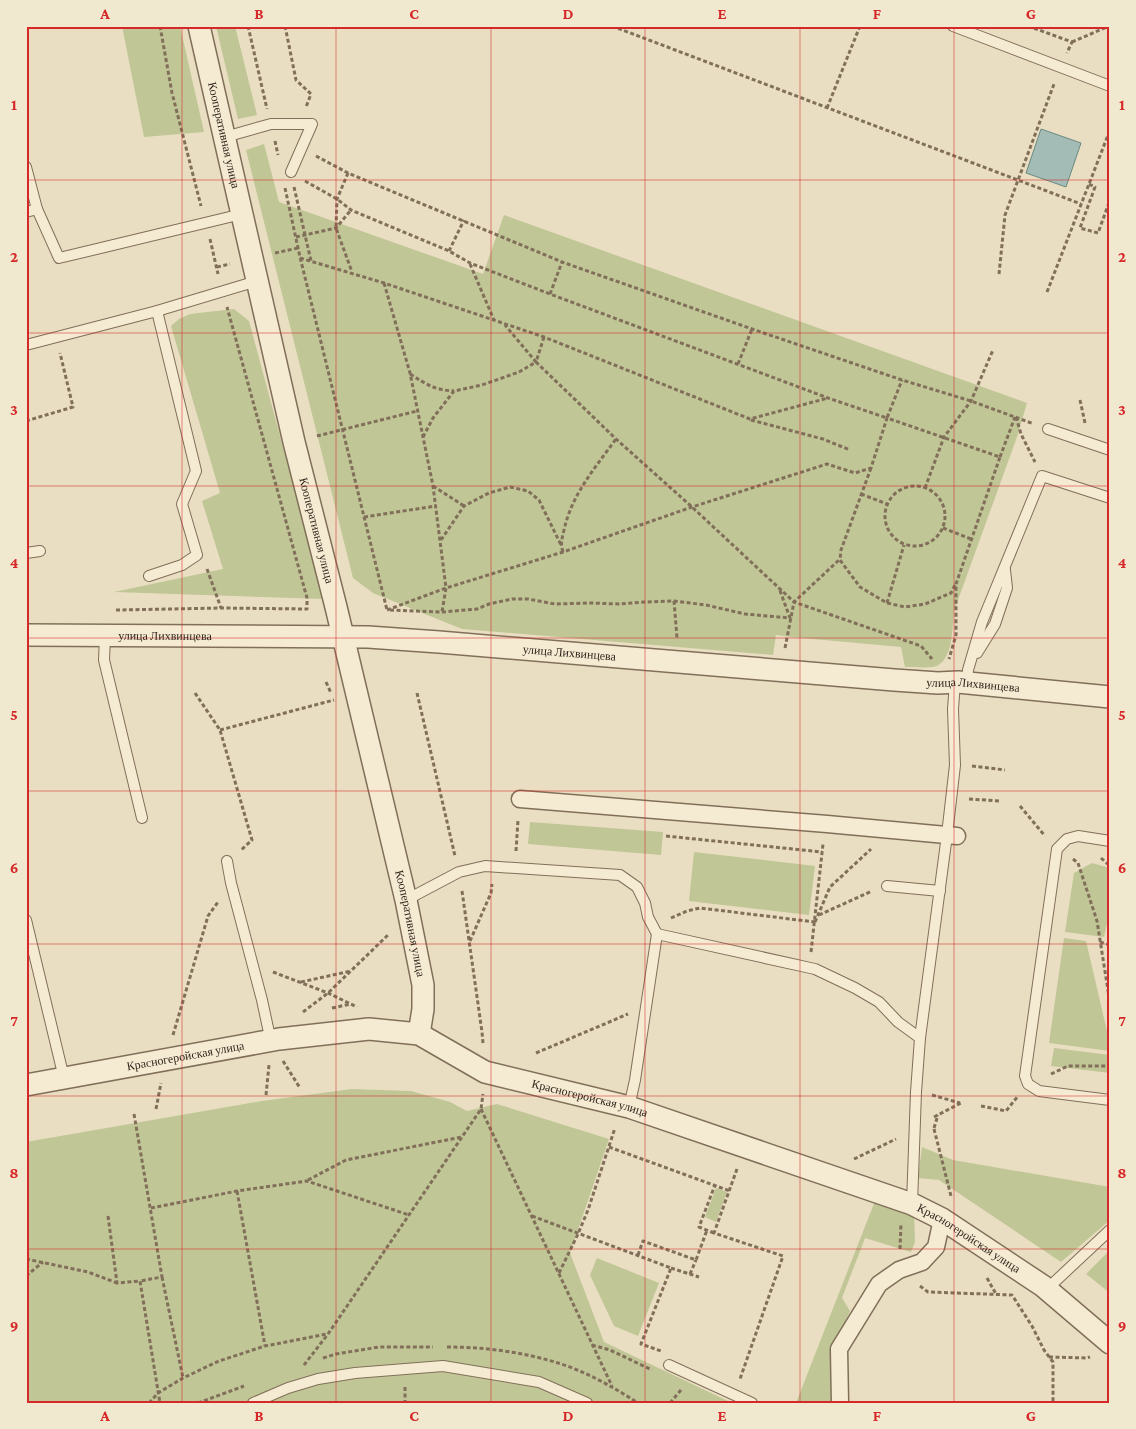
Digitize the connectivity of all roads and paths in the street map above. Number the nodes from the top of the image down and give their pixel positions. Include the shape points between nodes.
1 (160, 26) edge
2 (200, 26) edge
3 (248, 26) edge
4 (285, 26) edge
5 (612, 26) edge
6 (860, 26) edge
7 (954, 26) edge
8 (1028, 26) edge
9 (1109, 26) edge
10 (1072, 42) junction
11 (1061, 67) junction
12 (296, 80) dead end
13 (1110, 86) edge
14 (827, 108) junction
15 (270, 124) junction
16 (1110, 130) edge
17 (225, 136) junction
18 (278, 155) dead end
19 (326, 162) dead end
20 (26, 167) edge
21 (291, 172) joint
22 (348, 172) junction
23 (284, 180) dead end
24 (1018, 181) junction
25 (1089, 184) junction
26 (319, 189) dead end
27 (337, 199) junction
28 (1110, 200) edge
29 (1081, 204) junction
30 (37, 209) junction
31 (352, 210) junction
32 (26, 212) edge
33 (242, 214) junction
34 (464, 220) junction
35 (205, 223) junction
36 (336, 228) junction
37 (305, 235) junction
38 (296, 237) junction
39 (449, 251) junction
40 (300, 258) junction
41 (311, 261) junction
42 (562, 262) junction
43 (470, 263) junction
44 (352, 272) junction
45 (999, 274) dead end
46 (257, 281) junction
47 (384, 283) junction
48 (222, 292) junction
49 (1047, 292) dead end
50 (550, 294) junction
51 (157, 311) junction
52 (494, 321) junction
53 (505, 325) junction
54 (752, 329) junction
55 (56, 337) junction
56 (544, 337) junction
57 (26, 345) edge
58 (993, 350) dead end
59 (536, 362) junction
60 (738, 364) junction
61 (410, 373) junction
62 (902, 380) junction
63 (454, 391) junction
64 (828, 398) junction
65 (971, 401) junction
66 (418, 411) junction
67 (1016, 416) junction
68 (887, 418) junction
69 (750, 419) junction
70 (26, 422) edge
71 (1048, 429) dead end
72 (343, 431) junction
73 (422, 437) junction
74 (944, 437) junction
75 (616, 440) junction
76 (294, 442) junction
77 (850, 450) dead end
78 (1110, 450) edge
79 (1000, 457) junction
80 (871, 468) junction
81 (1042, 476) junction
82 (433, 486) junction
83 (925, 488) junction
84 (861, 494) junction
85 (1110, 498) edge
86 (888, 504) junction
87 (436, 506) junction
88 (464, 506) junction
89 (692, 507) junction
90 (364, 517) junction
91 (943, 528) junction
92 (971, 539) junction
93 (440, 541) junction
94 (560, 545) junction
95 (904, 545) junction
96 (40, 551) dead end
97 (563, 552) junction
98 (26, 553) edge
99 (197, 555) junction
100 (840, 560) junction
101 (149, 576) dead end
102 (956, 584) junction
103 (446, 588) junction
104 (779, 588) junction
105 (674, 601) junction
106 (794, 602) junction
107 (887, 604) junction
108 (222, 608) junction
109 (116, 610) dead end
110 (386, 610) junction
111 (442, 612) junction
112 (790, 618) junction
113 (26, 635) edge
114 (105, 635) junction
115 (342, 637) junction
116 (933, 660) dead end
117 (947, 661) dead end
118 (679, 662) junction
119 (781, 670) junction
120 (961, 683) junction
121 (417, 693) dead end
122 (195, 694) dead end
123 (1110, 697) edge
124 (334, 700) dead end
125 (220, 730) junction
126 (964, 765) dead end
127 (1005, 770) dead end
128 (951, 798) junction
129 (520, 799) joint
130 (1000, 801) dead end
131 (1020, 806) dead end
132 (142, 818) dead end
133 (827, 824) junction
134 (896, 831) junction
135 (666, 836) dead end
136 (952, 836) junction
137 (1110, 842) edge
138 (1057, 849) junction
139 (822, 852) junction
140 (226, 861) joint
141 (515, 869) junction
142 (458, 872) junction
143 (492, 877) dead end
144 (231, 883) junction
145 (887, 886) joint
146 (940, 890) junction
147 (406, 900) junction
148 (818, 915) junction
149 (26, 920) edge
150 (815, 922) junction
151 (655, 930) junction
152 (390, 933) dead end
153 (469, 941) junction
154 (1100, 942) junction
155 (1110, 946) edge
156 (252, 965) junction
157 (809, 967) junction
158 (352, 971) junction
159 (301, 982) junction
160 (328, 993) junction
161 (1110, 1003) edge
162 (646, 1006) junction
163 (359, 1008) dead end
164 (299, 1014) dead end
165 (419, 1034) junction
166 (920, 1038) junction
167 (482, 1039) dead end
168 (271, 1042) junction
169 (536, 1053) dead end
170 (165, 1060) junction
171 (64, 1078) junction
172 (26, 1085) edge
173 (300, 1088) dead end
174 (266, 1095) dead end
175 (1110, 1100) edge
176 (134, 1114) dead end
177 (623, 1114) junction
178 (934, 1129) dead end
179 (462, 1137) junction
180 (609, 1147) junction
181 (738, 1167) dead end
182 (307, 1180) junction
183 (715, 1185) junction
184 (237, 1191) junction
185 (730, 1191) junction
186 (951, 1196) dead end
187 (912, 1204) junction
188 (151, 1208) junction
189 (408, 1215) junction
190 (108, 1216) dead end
191 (532, 1216) junction
192 (942, 1219) junction
193 (707, 1230) junction
194 (1110, 1230) edge
195 (714, 1233) junction
196 (578, 1234) junction
197 (638, 1255) junction
198 (26, 1259) edge
199 (696, 1260) junction
200 (43, 1262) junction
201 (671, 1268) junction
202 (558, 1273) junction
203 (690, 1274) junction
204 (26, 1276) edge
205 (162, 1277) junction
206 (699, 1277) dead end
207 (140, 1280) junction
208 (117, 1284) junction
209 (1047, 1289) junction
210 (928, 1292) dead end
211 (328, 1334) junction
212 (1110, 1344) edge
213 (592, 1345) junction
214 (266, 1346) junction
215 (667, 1353) dead end
216 (1049, 1357) junction
217 (1087, 1358) dead end
218 (304, 1365) dead end
219 (669, 1365) dead end
220 (660, 1374) dead end
221 (183, 1378) junction
222 (738, 1384) dead end
223 (612, 1386) dead end
224 (405, 1387) dead end
225 (158, 1393) junction
226 (149, 1403) edge
227 (160, 1403) edge
228 (253, 1403) edge
229 (405, 1403) edge
230 (588, 1403) edge
231 (752, 1403) edge
232 (840, 1403) edge
233 (1053, 1403) edge

1 - 35 path via 172,93
2 - 17 street, Кооперативная улица
3 - 15 path
4 - 12 path
5 - 14 path
6 - 14 path
7 - 11 lane
8 - 10 path
9 - 10 path
10 - 11 path
11 - 13 lane
11 - 24 path
14 - 24 path
15 - 17 lane
15 - 18 path
15 - 21 lane via 312,124
16 - 25 path
17 - 33 street, Кооперативная улица
19 - 22 path
20 - 30 lane
21 - 37 path
22 - 27 path
22 - 34 path
23 - 38 path
24 - 29 path
24 - 45 path via 1005,215
25 - 28 path via 1095,187 1080,228 1098,233
25 - 29 path
26 - 27 path
27 - 31 path
27 - 36 path
29 - 49 path
30 - 32 lane
30 - 35 lane via 59,258
31 - 36 path
31 - 39 path
33 - 35 lane
33 - 46 street, Кооперативная улица
34 - 39 path
34 - 42 path
35 - 48 path
36 - 37 path
36 - 44 path
37 - 38 path
37 - 41 path
38 - 40 path
39 - 43 path
40 - 41 path
40 - 72 path
41 - 44 path
42 - 50 path
42 - 54 path
43 - 50 path
43 - 52 path
44 - 47 path
46 - 48 lane
46 - 76 street, Кооперативная улица
47 - 52 path
47 - 61 path
48 - 51 lane
48 - 108 path via 305,589 307,609
50 - 60 path
51 - 55 lane
51 - 99 lane via 196,471 182,504
52 - 53 path
53 - 56 path
53 - 59 path
54 - 60 path
54 - 62 path
55 - 57 lane
55 - 70 path via 73,407
56 - 59 path
56 - 69 path
58 - 65 path
59 - 63 path via 519,372
59 - 75 path
60 - 64 path
61 - 63 path via 440,390
61 - 66 path
62 - 65 path
62 - 68 path
63 - 73 path
64 - 68 path
64 - 69 path
65 - 67 path
65 - 74 path
66 - 72 path
66 - 73 path
67 - 79 path
67 - 81 path via 1021,434
68 - 74 path
68 - 80 path
69 - 77 path via 823,439
71 - 78 lane
72 - 76 path
72 - 90 path
73 - 82 path
74 - 79 path
74 - 83 path
75 - 89 path
75 - 94 path via 573,500
76 - 115 street, Кооперативная улица
79 - 92 path
80 - 84 path
80 - 89 path via 855,473 827,464
81 - 85 lane
81 - 120 lane via 1005,567 1002,587 982,622 971,662
82 - 87 path
82 - 88 path
83 - 86 path via 905,488 896,493
83 - 91 path via 940,500 944,508
84 - 86 path
84 - 100 path
86 - 95 path via 885,509 887,529
87 - 90 path
87 - 93 path
88 - 93 path
88 - 94 path via 488,493 510,487 528,491 539,500
89 - 97 path
89 - 104 path
90 - 110 path
91 - 92 path
91 - 95 path via 938,536 921,546
92 - 102 path
93 - 103 path
94 - 97 path
95 - 107 path
96 - 98 lane
97 - 103 path
99 - 101 lane via 182,565
99 - 108 path via 208,570
100 - 106 path
100 - 107 path via 860,587
102 - 107 path via 951,593 925,604 905,607
102 - 117 path via 956,635
103 - 110 path
103 - 111 path
104 - 106 path
104 - 112 path
105 - 111 path via 555,604 512,599 477,609
105 - 112 path via 745,614
105 - 118 path
106 - 112 path
106 - 116 path via 921,646
108 - 109 path
110 - 111 path
112 - 119 path
113 - 114 street, улица Лихвинцева
114 - 115 street, улица Лихвинцева
114 - 132 lane via 104,660
115 - 118 street, улица Лихвинцева
115 - 147 street, Кооперативная улица
118 - 119 street, улица Лихвинцева
119 - 120 street, улица Лихвинцева
120 - 123 street, улица Лихвинцева
120 - 128 lane via 953,709 955,765
121 - 142 path
122 - 125 path
124 - 125 path
125 - 140 path via 252,840
126 - 127 path
128 - 130 path
128 - 136 lane
129 - 133 street
129 - 141 path
131 - 138 path
133 - 134 street
133 - 139 path
134 - 136 street
134 - 148 path via 874,846 830,887
135 - 139 path
136 - 146 lane
137 - 138 lane via 1078,836 1067,839
138 - 154 path via 1078,862 1097,921
138 - 175 lane via 1025,1076 1028,1084 1039,1091
139 - 150 path
140 - 144 lane
141 - 142 lane via 485,866
141 - 151 lane via 620,876 637,887
142 - 147 lane
142 - 153 path
143 - 153 path via 491,894
144 - 156 lane
144 - 170 path via 208,916
145 - 146 lane
145 - 148 path
146 - 166 lane
147 - 165 street, Кооперативная улица via 423,985
148 - 150 path
149 - 171 lane
150 - 151 path via 700,908 687,911
150 - 157 path
151 - 157 lane
151 - 162 lane
152 - 158 path
153 - 167 path
154 - 155 path
154 - 161 path
156 - 159 path
156 - 168 lane
157 - 166 lane via 871,997
158 - 159 path
158 - 160 path
159 - 160 path
160 - 163 path
160 - 164 path
162 - 169 path
162 - 177 lane via 635,1080
165 - 168 street, Красногеройская улица via 369,1030
165 - 177 street, Красногеройская улица via 485,1072
166 - 187 lane
168 - 170 street, Красногеройская улица
168 - 173 path
168 - 174 path
170 - 171 street, Красногеройская улица
171 - 172 street, Красногеройская улица
176 - 188 path
177 - 180 path
177 - 187 street, Красногеройская улица
178 - 186 path
179 - 182 path via 346,1160
179 - 189 path
179 - 191 path via 481,1108
180 - 183 path
180 - 196 path
181 - 185 path
182 - 184 path
182 - 189 path
183 - 185 path
183 - 193 path via 699,1227
184 - 188 path
184 - 214 path
185 - 195 path
187 - 192 street, Красногеройская улица
188 - 205 path
189 - 211 path
190 - 208 path
191 - 196 path
191 - 202 path
192 - 209 street, Красногеройская улица
192 - 232 street via 936,1247 922,1262 899,1270 879,1284 839,1349
193 - 195 path
193 - 199 path
194 - 209 lane
195 - 222 path via 783,1256
196 - 197 path
196 - 202 path
197 - 199 path via 643,1241
197 - 201 path
198 - 200 path
199 - 203 path
200 - 204 path
200 - 208 path via 88,1272
201 - 203 path
201 - 215 path via 641,1344
202 - 213 path
203 - 206 path
205 - 207 path
205 - 221 path
207 - 208 path
207 - 225 path
209 - 212 street, Красногеройская улица
210 - 216 path via 1012,1295
211 - 214 path
211 - 218 path
213 - 220 path
213 - 223 path
214 - 221 path via 219,1361
216 - 217 path
216 - 233 path via 1053,1362
219 - 231 lane
221 - 225 path
224 - 229 path
225 - 226 path
225 - 227 path
228 - 230 lane via 318,1379 443,1366 539,1382

